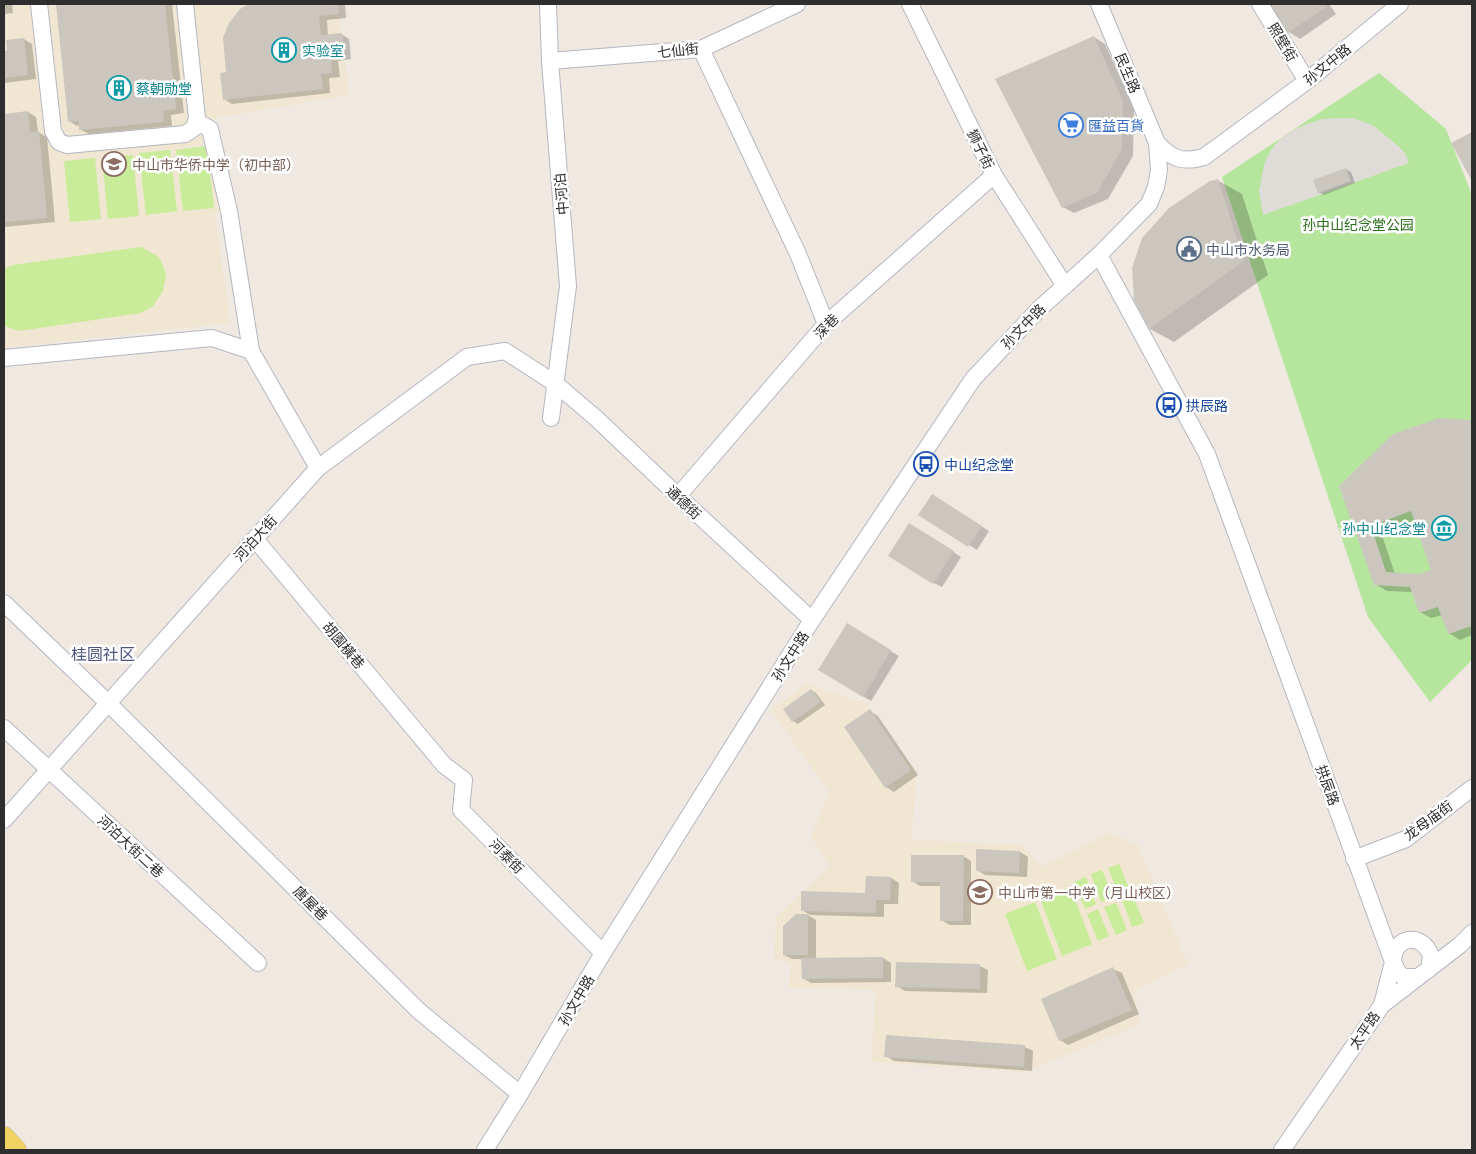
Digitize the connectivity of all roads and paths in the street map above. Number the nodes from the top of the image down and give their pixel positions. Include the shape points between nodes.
1 (39, 4) edge
2 (185, 4) edge
3 (548, 4) edge
4 (797, 4) edge
5 (910, 4) edge
6 (1099, 4) edge
7 (1260, 4) edge
8 (1400, 4) edge
9 (701, 49) junction
10 (550, 61) junction
11 (1307, 81) junction
12 (196, 122) junction
13 (1157, 143) junction
14 (994, 175) junction
15 (1099, 255) junction
16 (1065, 286) junction
17 (826, 324) junction
18 (251, 351) junction
19 (4, 358) edge
20 (556, 384) junction
21 (550, 418) dead end
22 (318, 468) junction
23 (678, 496) junction
24 (254, 539) junction
25 (4, 604) edge
26 (812, 620) junction
27 (108, 703) junction
28 (4, 728) edge
29 (433, 751) joint
30 (49, 770) junction
31 (1472, 788) edge
32 (4, 820) edge
33 (1354, 859) junction
34 (1381, 931) junction
35 (1472, 933) edge
36 (1400, 944) junction
37 (1424, 944) junction
38 (1463, 948) edge
39 (603, 953) junction
40 (1393, 962) junction
41 (258, 963) dead end
42 (1423, 973) junction
43 (1382, 1004) junction
44 (520, 1094) junction
45 (4, 1137) edge
46 (16, 1150) edge
47 (485, 1150) edge
48 (1282, 1150) edge

1 - 12 street via 53,131 59,142 67,145 185,134 194,128
2 - 12 street
3 - 10 street, 中河泊
4 - 9 street, 七仙街
5 - 14 street, 狮子街
6 - 13 street, 民生路
7 - 11 street, 照壁街
8 - 11 street, 孙文中路
9 - 10 street, 七仙街
9 - 17 street via 798,254
10 - 20 street, 中河泊 via 568,286
11 - 13 street, 孙文中路 via 1204,157 1184,160 1165,152
12 - 18 street via 210,129 229,211
13 - 15 street, 孙文中路 via 1159,170 1149,204
14 - 16 street, 狮子街
14 - 17 street, 深巷
15 - 16 street, 孙文中路
15 - 33 street, 拱辰路 via 1206,454
16 - 26 street, 孙文中路 via 973,379
17 - 23 street, 深巷
18 - 19 street via 212,338
18 - 22 street
20 - 21 street, 中河泊
20 - 22 street, 河泊大街 via 505,351 466,358
20 - 23 street, 通德街
22 - 24 street, 河泊大街
23 - 26 street, 通德街
24 - 27 street, 河泊大街
24 - 29 street, 胡園橫巷
25 - 27 street, 唐屋巷
26 - 39 street, 孙文中路
27 - 30 street, 河泊大街
27 - 44 street, 唐屋巷 via 419,1011
28 - 30 street, 河泊大街二巷
29 - 39 street, 河泰街 via 444,765 464,780 461,810
30 - 32 street, 河泊大街
30 - 41 street, 河泊大街二巷
31 - 33 street, 龙母庙街 via 1406,838
33 - 34 street, 拱辰路
34 - 36 street via 1391,942
34 - 40 street, 拱辰路
35 - 38 street, 太平路
36 - 37 street via 1412,940
36 - 40 street via 1395,949
37 - 38 street
37 - 42 street via 1431,956
38 - 42 street, 太平路
39 - 44 street, 孙文中路
40 - 42 street via 1404,977
40 - 43 street
42 - 43 street, 太平路
43 - 48 street, 太平路
44 - 47 street, 孙文中路
45 - 46 main road

